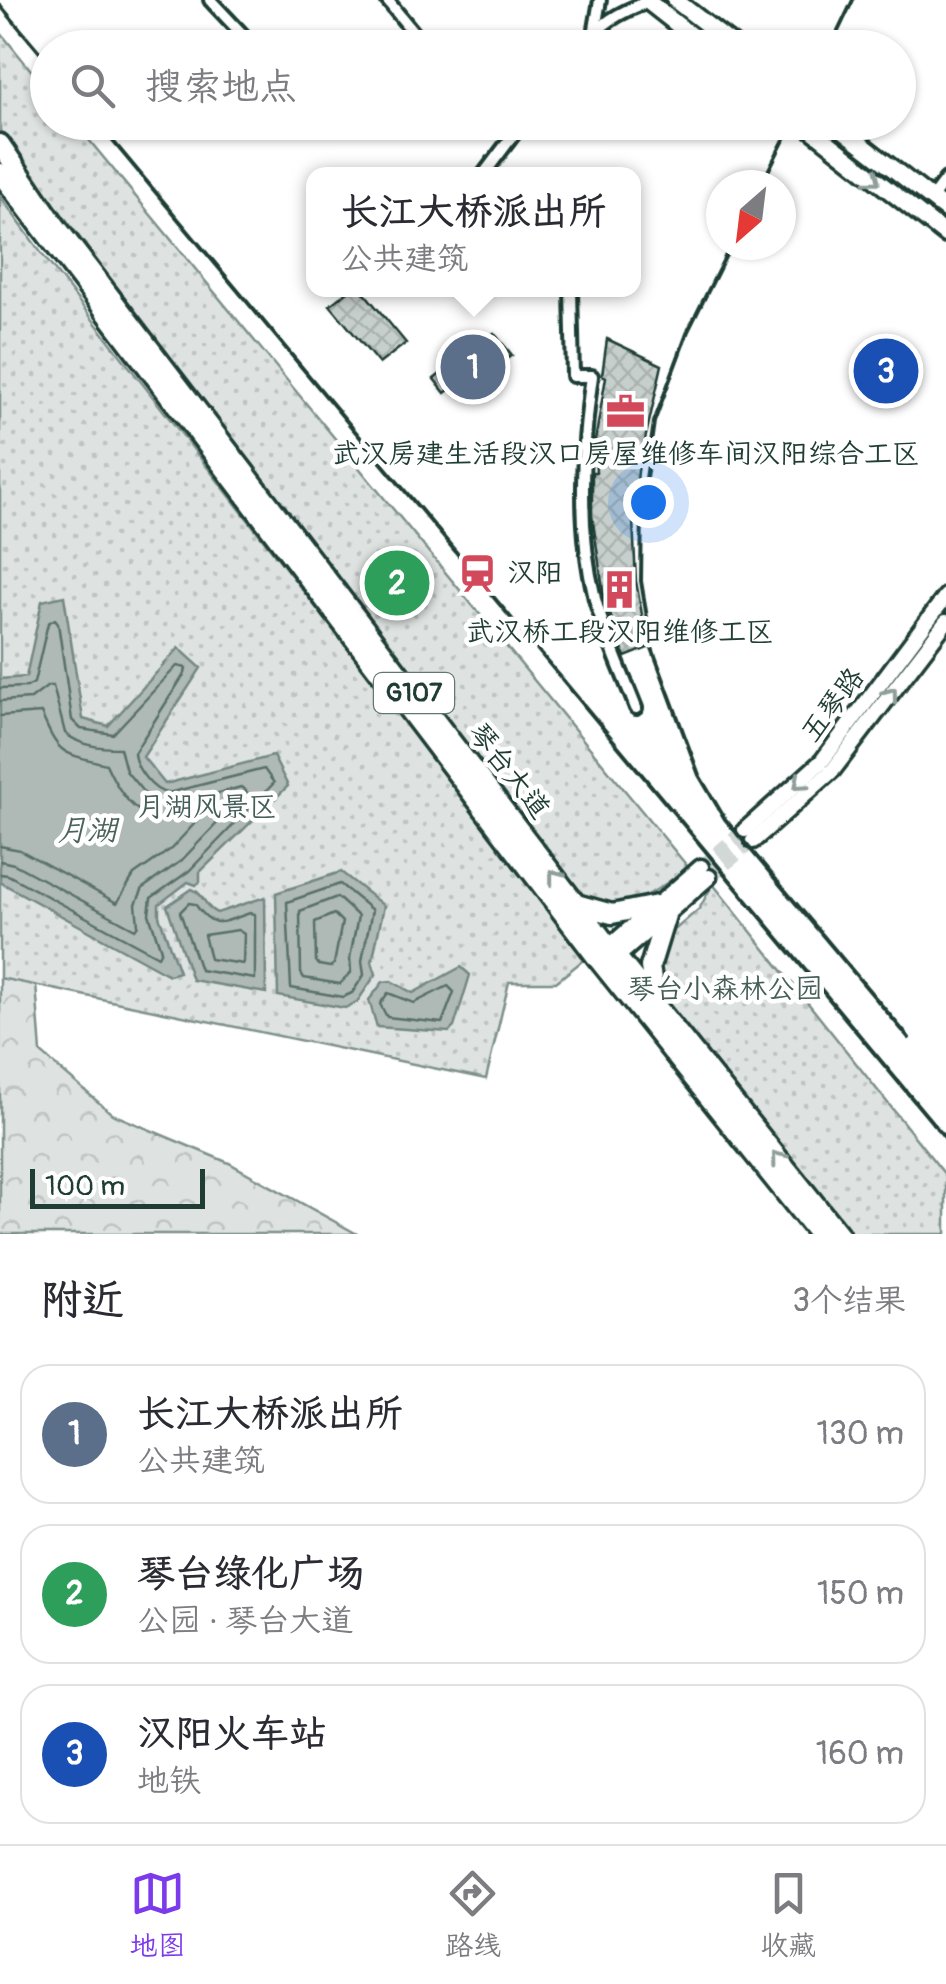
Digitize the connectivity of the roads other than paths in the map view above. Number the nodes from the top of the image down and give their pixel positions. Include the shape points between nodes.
1 (210, 0) edge
2 (387, 0) edge
3 (600, 0) edge
4 (676, 0) edge
5 (647, 1) edge
6 (238, 30) edge
7 (411, 30) edge
8 (595, 30) joint
9 (684, 30) edge
10 (714, 30) edge
11 (510, 140) edge
12 (825, 140) edge
13 (856, 140) edge
14 (0, 144) edge
15 (490, 167) edge
16 (0, 173) edge
17 (946, 179) edge
18 (931, 199) junction
19 (946, 210) edge
20 (946, 236) edge
21 (571, 297) edge
22 (946, 596) edge
23 (946, 622) edge
24 (636, 708) dead end
25 (705, 872) tunnel mouth
26 (576, 904) junction
27 (662, 910) junction
28 (607, 957) junction
29 (664, 1016) junction
30 (818, 1234) edge
31 (839, 1234) edge

1 - 6 street
2 - 7 street
3 - 8 street
4 - 10 main road
5 - 8 street
5 - 9 main road
11 - 15 street
12 -> 20 main road
13 - 18 main road
26 -> 14 highway, 琴台大道 / G107
16 - 28 highway, 琴台大道 / G107
17 - 18 street
18 - 19 main road
21 - 24 street via 573,376 592,376 584,431 589,561 595,598
22 -> 23 main road, 五琴路 via 822,761 748,836 833,770
25 - 27 main road
26 - 27 highway via 612,914
26 - 28 highway, 琴台大道 / G107
27 - 28 main road
27 - 29 highway via 649,974
28 - 29 highway, 琴台大道 / G107
28 - 30 highway, 琴台大道 / G107
31 -> 29 highway, 琴台大道 / G107

